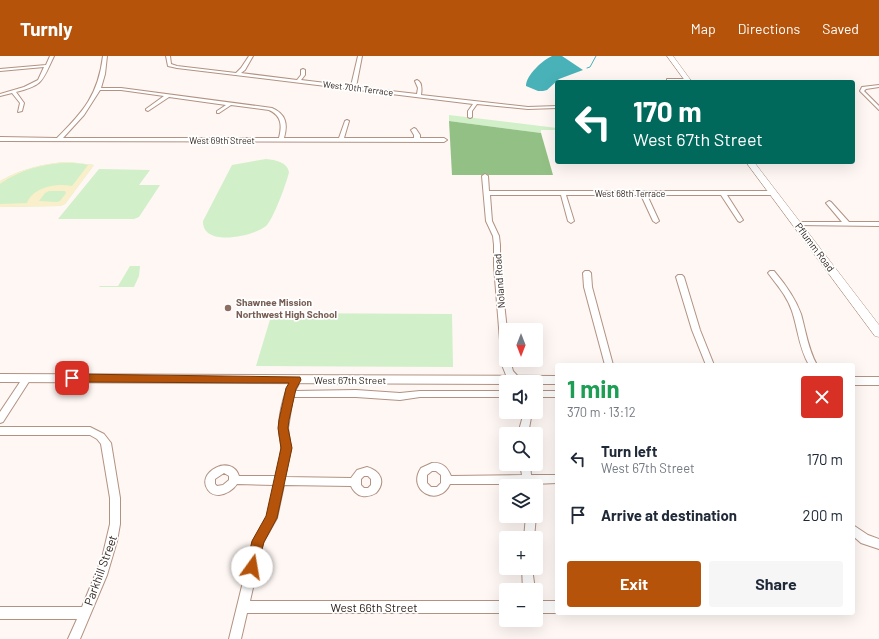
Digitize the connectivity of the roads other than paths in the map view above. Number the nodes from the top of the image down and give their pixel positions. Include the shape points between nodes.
1 (52, 56) edge
2 (105, 56) edge
3 (168, 56) edge
4 (251, 56) edge
5 (360, 56) edge
6 (670, 56) edge
7 (48, 66) junction
8 (0, 70) edge
9 (304, 70) dead end
10 (237, 74) junction
11 (687, 80) edge
12 (298, 81) junction
13 (417, 81) dead end
14 (879, 86) edge
15 (98, 88) junction
16 (353, 88) junction
17 (13, 92) junction
18 (0, 95) edge
19 (169, 95) junction
20 (419, 96) junction
21 (476, 102) junction
22 (230, 104) junction
23 (555, 107) edge
24 (879, 109) edge
25 (148, 110) dead end
26 (20, 111) dead end
27 (219, 112) dead end
28 (470, 117) dead end
29 (348, 121) dead end
30 (414, 130) dead end
31 (0, 140) edge
32 (58, 140) junction
33 (281, 140) junction
34 (341, 140) junction
35 (417, 140) junction
36 (444, 140) dead end
37 (752, 164) edge
38 (485, 176) dead end
39 (487, 193) junction
40 (563, 193) junction
41 (643, 193) junction
42 (723, 193) junction
43 (774, 193) junction
44 (829, 203) dead end
45 (740, 220) dead end
46 (571, 221) dead end
47 (656, 221) dead end
48 (798, 224) junction
49 (847, 224) junction
50 (879, 224) edge
51 (587, 273) dead end
52 (772, 273) dead end
53 (680, 277) dead end
54 (879, 333) edge
55 (608, 363) edge
56 (709, 363) edge
57 (812, 363) edge
58 (511, 375) edge
59 (0, 378) edge
60 (27, 378) junction
61 (297, 380) junction
62 (543, 380) edge
63 (555, 380) edge
64 (499, 381) edge
65 (855, 381) edge
66 (879, 381) edge
67 (290, 394) junction
68 (499, 394) edge
69 (543, 394) edge
70 (555, 394) edge
71 (0, 419) edge
72 (0, 431) edge
73 (555, 479) edge
74 (234, 480) dead end
75 (447, 480) dead end
76 (543, 480) edge
77 (280, 481) junction
78 (499, 481) edge
79 (354, 482) dead end
80 (855, 532) edge
81 (879, 544) edge
82 (243, 607) junction
83 (499, 607) edge
84 (543, 607) edge
85 (555, 607) edge
86 (0, 613) edge
87 (84, 613) junction
88 (74, 639) edge
89 (236, 639) edge

1 - 7 street
2 - 15 street
3 - 10 street, West 70th Terrace via 172,66
4 - 10 street
5 - 16 street
6 - 11 main road
7 - 8 street
7 - 17 street via 40,81
9 - 12 street
10 - 12 street, West 70th Terrace
12 - 16 street, West 70th Terrace
13 - 20 street via 420,88
14 - 24 street via 864,88 863,93
15 - 19 street
15 - 32 street via 73,124
16 - 20 street, West 70th Terrace
17 - 18 street
17 - 26 street via 22,103
19 - 22 street
19 - 25 street
20 - 21 street, West 70th Terrace
21 - 23 street, West 70th Terrace via 522,107
21 - 28 street via 470,111
22 - 27 street
22 - 33 street via 270,109 279,113 284,131
29 - 34 street
30 - 35 street
31 - 32 street, West 69th Street
32 - 33 street, West 69th Street
33 - 34 street, West 69th Street
34 - 35 street, West 69th Street
35 - 36 street, West 69th Street
37 - 43 main road, Pflumm Road
38 - 39 street, Noland Road
39 - 40 street, West 68th Terrace
39 - 58 street, Noland Road via 489,221 497,245 506,365
40 - 41 street, West 68th Terrace
40 - 46 street
41 - 42 street, West 68th Terrace
41 - 47 street
42 - 43 street, West 68th Terrace
42 - 45 street
43 - 48 main road, Pflumm Road
44 - 49 street
48 - 49 street
48 - 54 main road, Pflumm Road
49 - 50 street
51 - 55 street via 588,287
52 - 57 street via 792,301 804,347
53 - 56 street
59 - 60 street, West 67th Street
60 - 61 street, West 67th Street
60 - 71 street
61 - 64 street, West 67th Street
61 - 67 street
62 - 63 street, West 67th Street
65 - 66 street
67 - 68 street, West 67th Street via 412,397 420,394
67 - 77 street via 283,428 286,448
69 - 70 street
72 - 87 street, Parkhill Street via 90,431 99,434 107,443 115,498 115,530 109,553
73 - 76 street
74 - 77 street
75 - 78 street
77 - 79 street
77 - 82 street via 272,518 258,541
80 - 81 street via 865,539
82 - 83 street, West 66th Street
82 - 89 street
84 - 85 street
86 - 87 street
87 - 88 street, Parkhill Street

